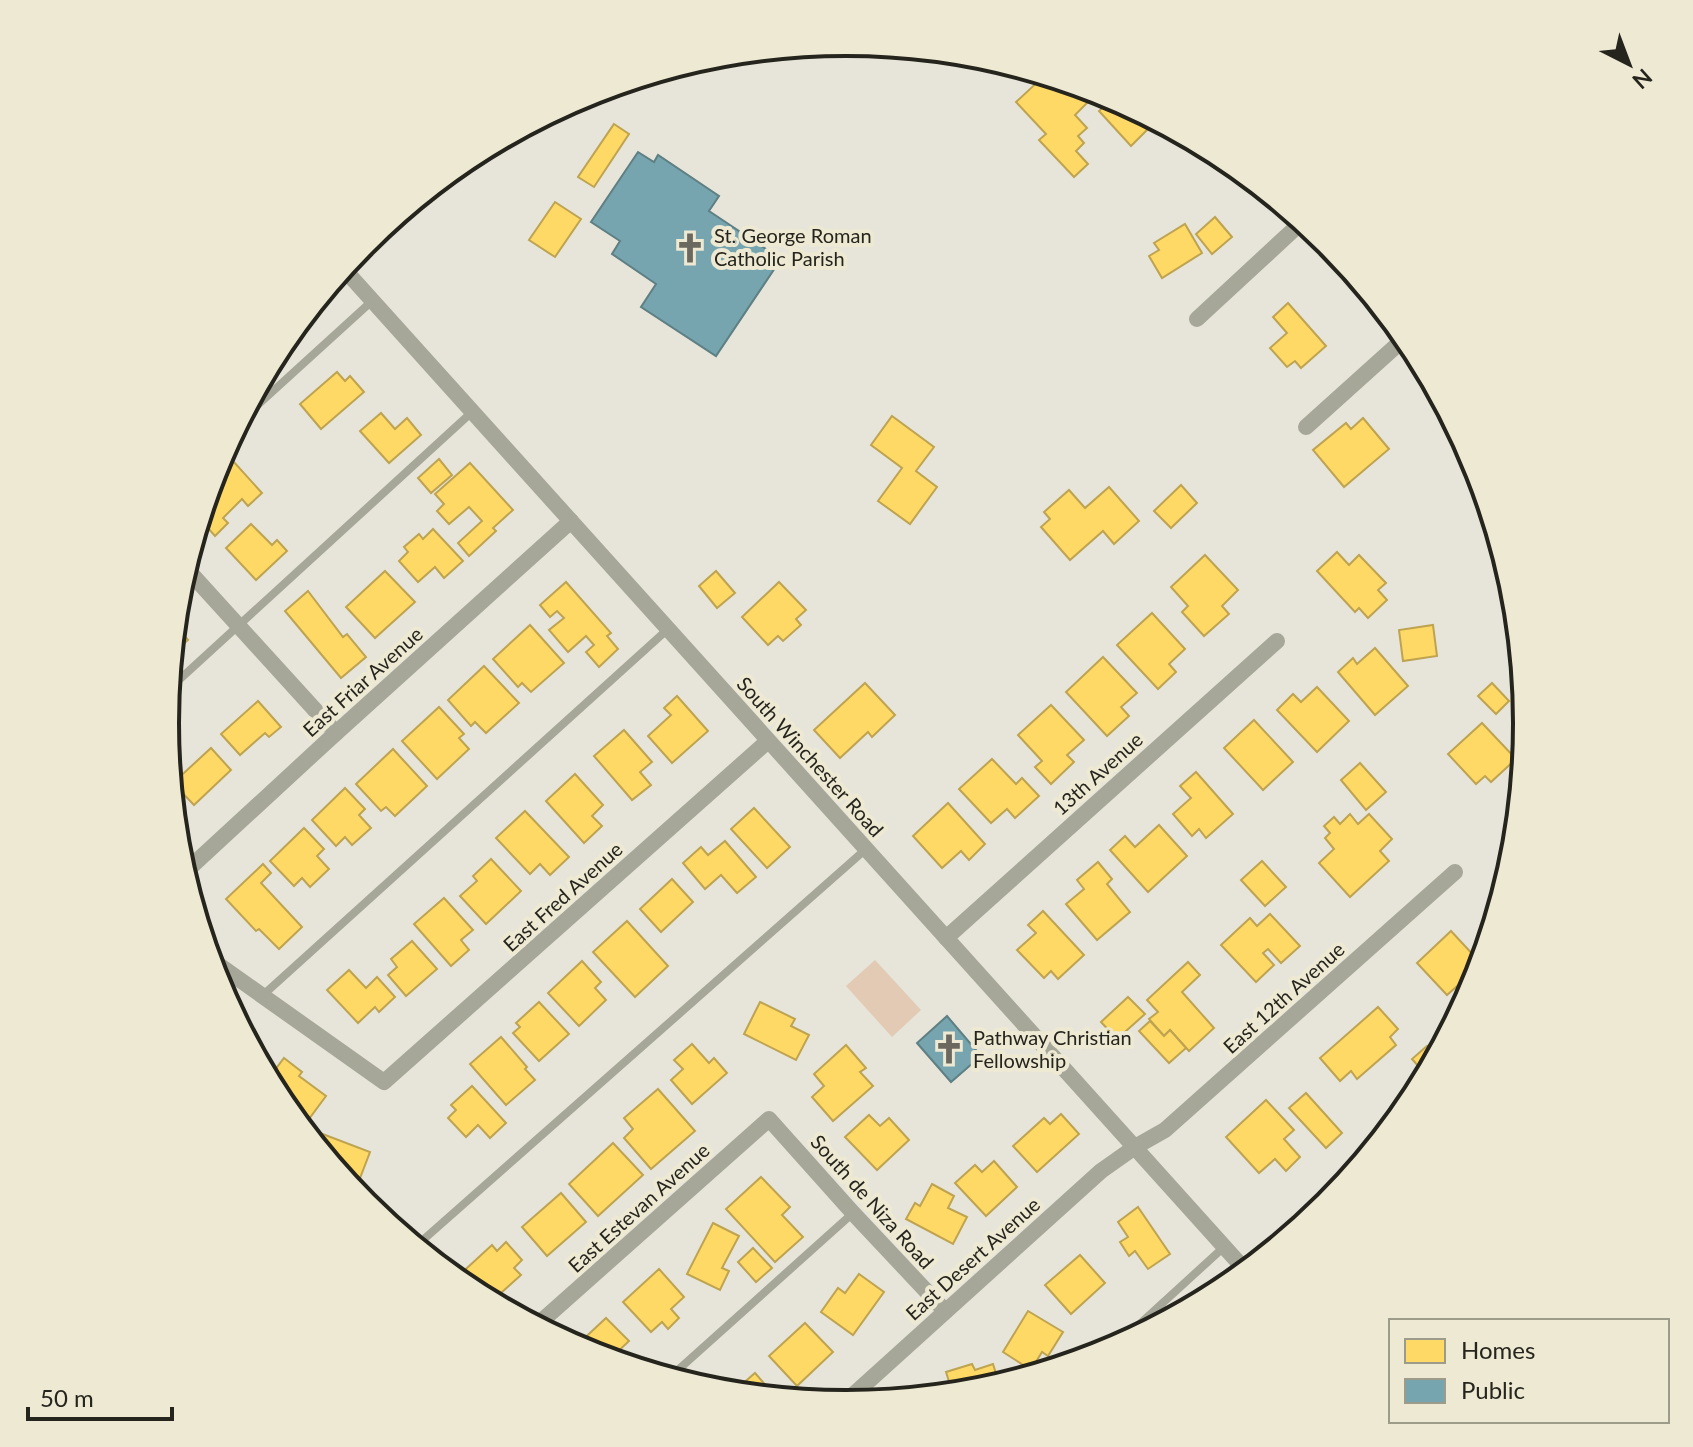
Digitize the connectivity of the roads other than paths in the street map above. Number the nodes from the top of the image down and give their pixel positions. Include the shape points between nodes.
1 (1294, 229) edge
2 (351, 277) edge
3 (372, 301) junction
4 (1197, 319) dead end
5 (1397, 345) edge
6 (262, 401) edge
7 (472, 412) junction
8 (1306, 427) dead end
9 (571, 521) junction
10 (195, 578) edge
11 (239, 626) junction
12 (668, 629) junction
13 (1277, 641) dead end
14 (180, 679) edge
15 (336, 733) junction
16 (768, 741) junction
17 (866, 849) junction
18 (194, 864) edge
19 (1455, 872) dead end
20 (946, 938) junction
21 (227, 971) edge
22 (262, 996) junction
23 (769, 1119) joint
24 (1135, 1147) junction
25 (853, 1213) junction
26 (424, 1239) edge
27 (1224, 1247) junction
28 (1239, 1263) edge
29 (945, 1311) junction
30 (544, 1319) edge
31 (1142, 1322) edge
32 (679, 1369) edge
33 (858, 1391) edge

1 - 4 street
2 - 3 street, South Winchester Road
3 - 6 lane
3 - 7 street, South Winchester Road
5 - 8 street
7 - 9 street, South Winchester Road
7 - 11 lane
9 - 12 street, South Winchester Road
9 - 15 street, East Friar Avenue
10 - 11 street
11 - 14 lane
11 - 15 street
12 - 16 street, South Winchester Road
12 - 22 lane
13 - 20 street, 13th Avenue
15 - 18 street, East Friar Avenue
16 - 17 street, South Winchester Road
16 - 22 street, East Fred Avenue via 384,1082
17 - 20 street, South Winchester Road
17 - 26 lane
19 - 24 street, East 12th Avenue via 1165,1130
20 - 24 street, South Winchester Road
21 - 22 street
23 - 25 street, South de Niza Road
23 - 30 street, East Estevan Avenue
24 - 27 street, South Winchester Road
24 - 29 street, East Desert Avenue via 1101,1171
25 - 29 street, South de Niza Road
25 - 32 lane
27 - 28 street, South Winchester Road
27 - 31 lane
29 - 33 street, East Desert Avenue

